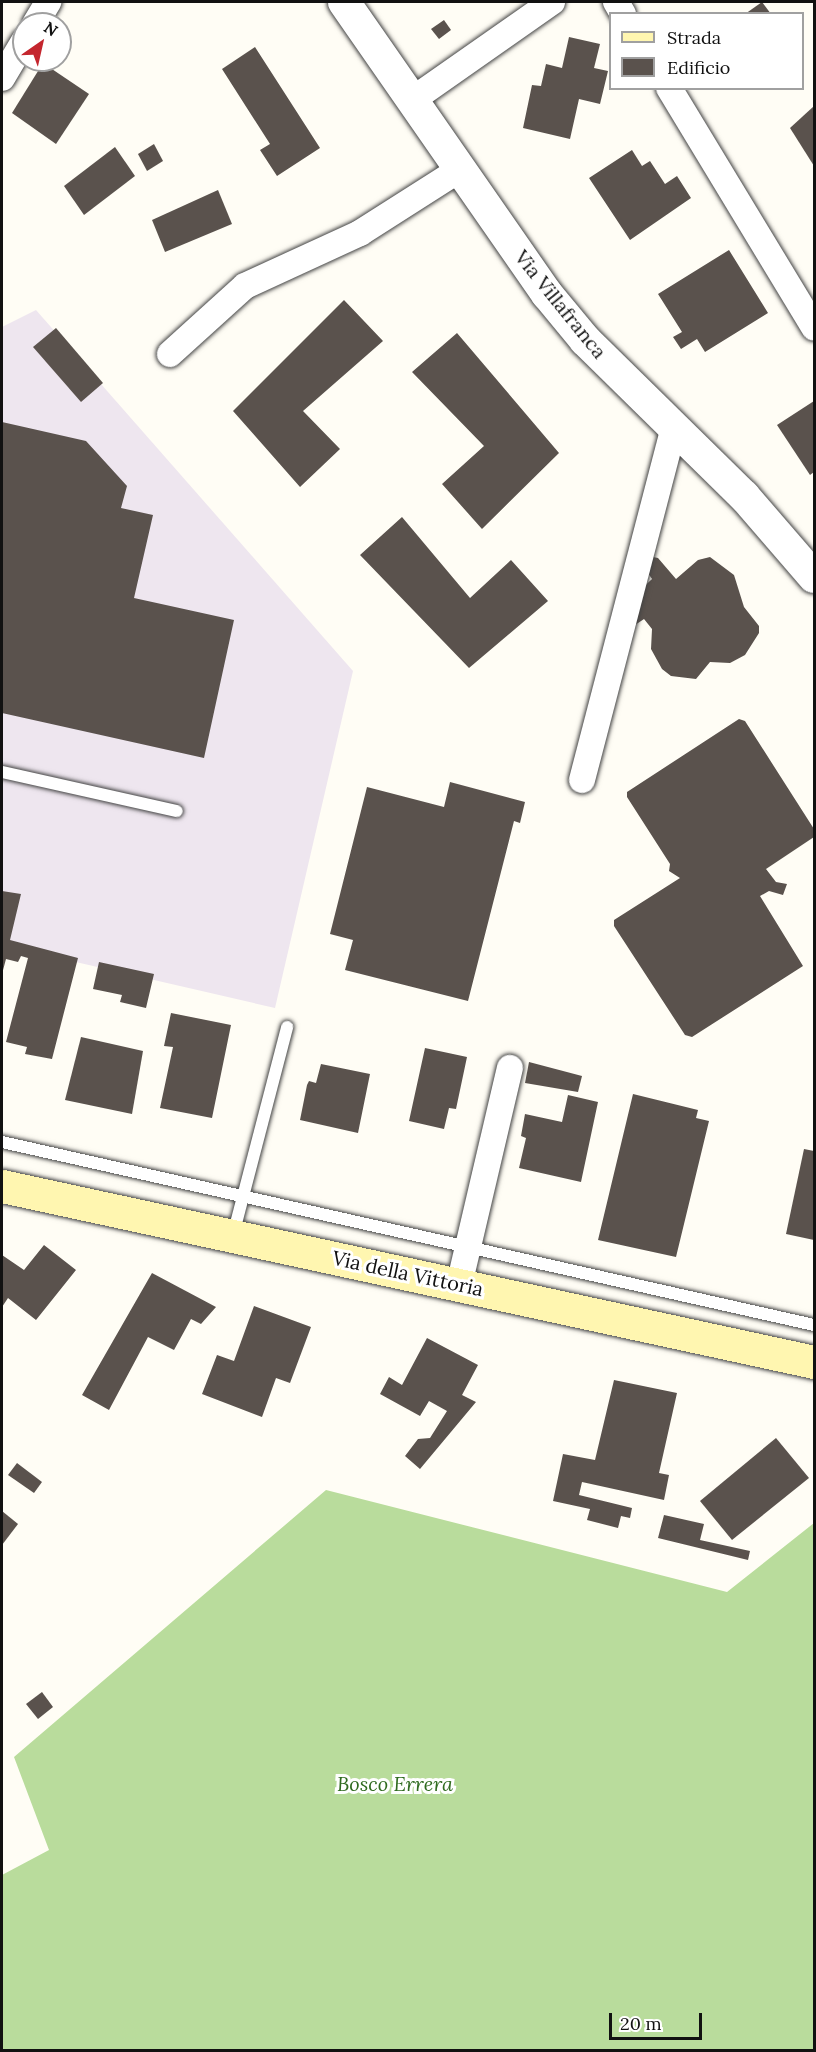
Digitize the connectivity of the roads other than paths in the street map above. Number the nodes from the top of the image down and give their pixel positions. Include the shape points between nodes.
1 (344, 2) edge
2 (552, 2) edge
3 (12, 61) edge
4 (2, 78) edge
5 (670, 90) edge
6 (412, 100) junction
7 (459, 170) junction
8 (814, 327) edge
9 (170, 354) dead end
10 (675, 428) junction
11 (814, 577) edge
12 (2, 772) edge
13 (582, 780) dead end
14 (177, 811) dead end
15 (287, 1027) dead end
16 (510, 1068) dead end
17 (2, 1142) edge
18 (3, 1188) edge
19 (243, 1196) junction
20 (233, 1235) junction
21 (468, 1247) junction
22 (459, 1285) junction
23 (814, 1325) edge
24 (814, 1362) edge

1 - 6 street, Via Villafranca
2 - 6 street
3 - 4 street
5 - 8 street
6 - 7 street, Via Villafranca
7 - 9 street via 360,233 244,286
7 - 10 street, Via Villafranca via 585,340
10 - 11 street, Via Villafranca via 744,496
10 - 13 street
12 - 14 lane
15 - 19 lane
16 - 21 street
17 - 19 lane
18 - 20 main road, Via della Vittoria
19 - 20 lane
19 - 21 lane
20 - 22 main road, Via della Vittoria
21 - 22 street
21 - 23 lane
22 - 24 main road, Via della Vittoria

